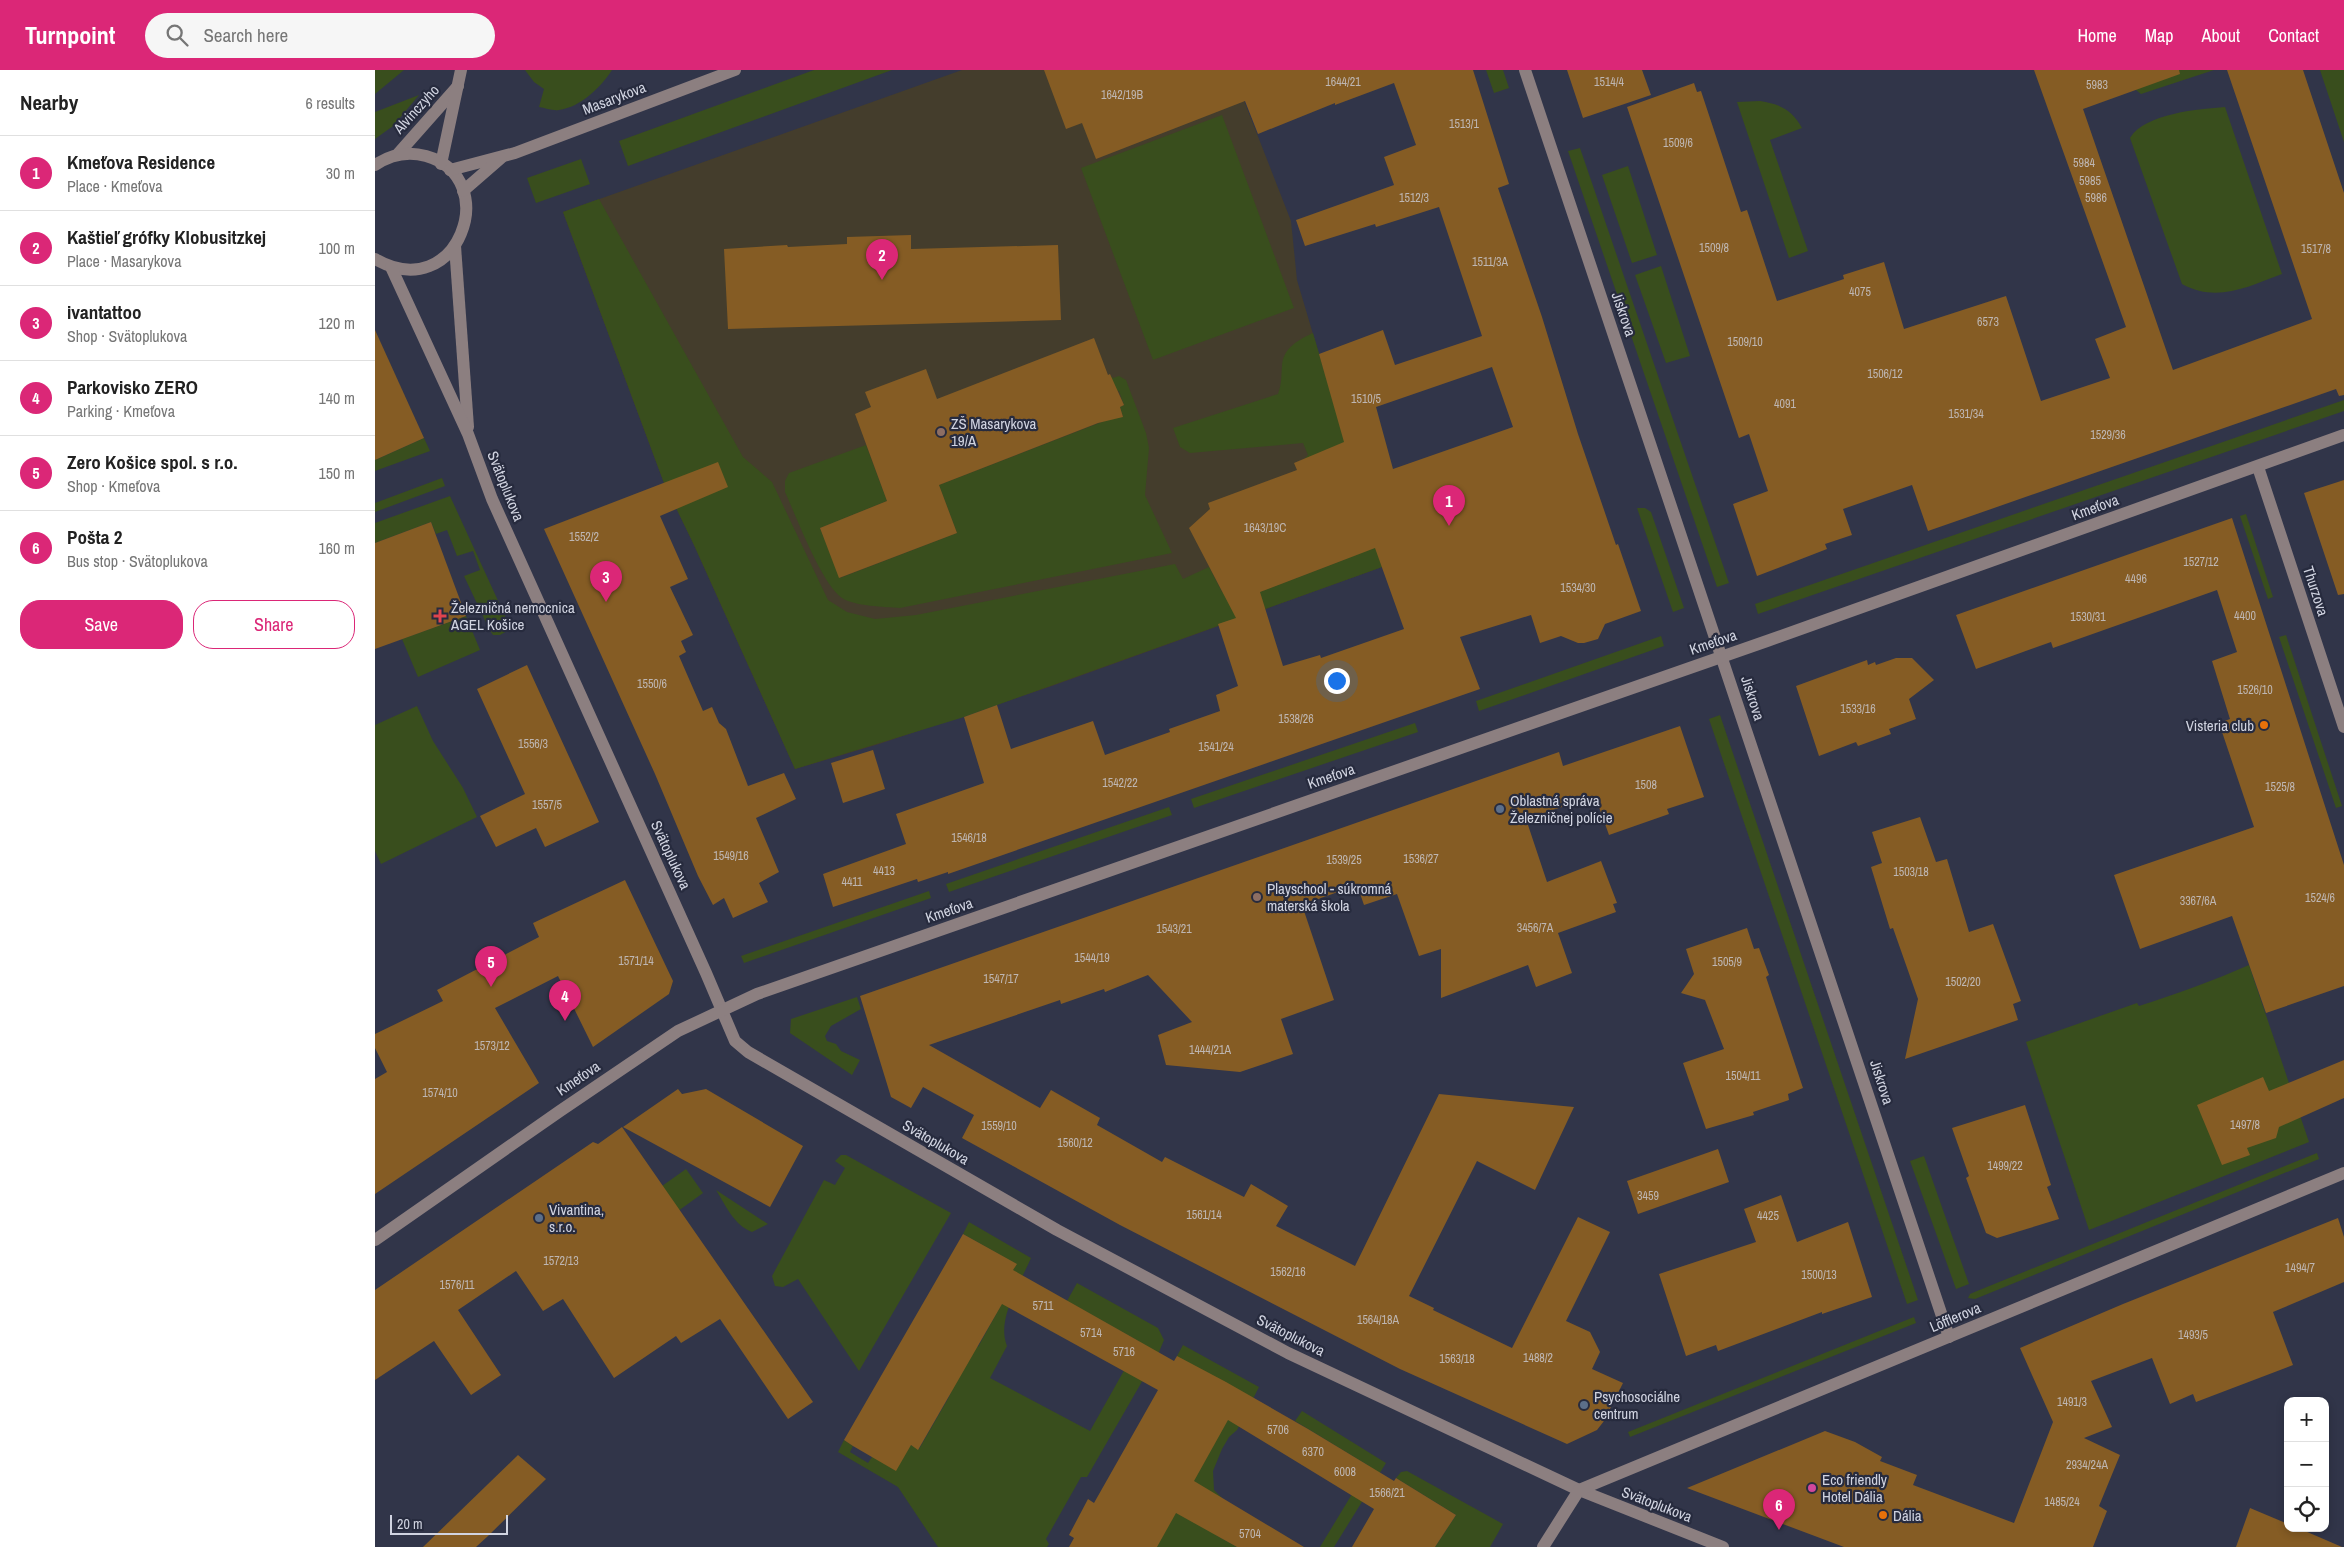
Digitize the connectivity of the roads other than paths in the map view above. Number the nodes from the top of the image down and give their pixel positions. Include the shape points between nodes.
1 (461, 70) edge
2 (735, 70) edge
3 (1525, 70) edge
4 (460, 84) junction
5 (397, 155) junction
6 (503, 156) junction
7 (375, 165) edge
8 (445, 167) junction
9 (463, 191) junction
10 (455, 246) junction
11 (375, 259) edge
12 (391, 267) junction
13 (468, 434) junction
14 (2344, 435) edge
15 (2258, 466) junction
16 (1722, 656) junction
17 (2344, 727) edge
18 (722, 1011) junction
19 (2344, 1173) edge
20 (375, 1240) edge
21 (1949, 1337) junction
22 (1579, 1490) junction
23 (1543, 1547) edge
24 (1723, 1547) edge

1 - 4 street, Alvinczyho
2 - 6 street, Masarykova
3 - 16 street, Jiskrova
4 - 5 street, Alvinczyho
4 - 8 street, Alvinczyho
5 - 7 street
5 - 8 street via 417,154
6 - 8 street, Masarykova
6 - 9 street, Masarykova
8 - 9 street
9 - 10 street via 466,219
10 - 12 street via 431,265 407,270
10 - 13 street, Svätoplukova
11 - 12 street
12 - 13 street, Svätoplukova
13 - 18 street, Svätoplukova via 492,499
14 - 15 street, Kmeťova
15 - 16 street, Kmeťova
15 - 17 street, Thurzova
16 - 18 street, Kmeťova via 757,994
16 - 21 street, Jiskrova
18 - 20 street, Kmeťova via 678,1031
18 - 22 street, Svätoplukova via 735,1041 748,1052 1057,1230 1288,1353
19 - 21 street, Löfflerova
21 - 22 street, Löfflerova
22 - 23 street
22 - 24 street, Svätoplukova

